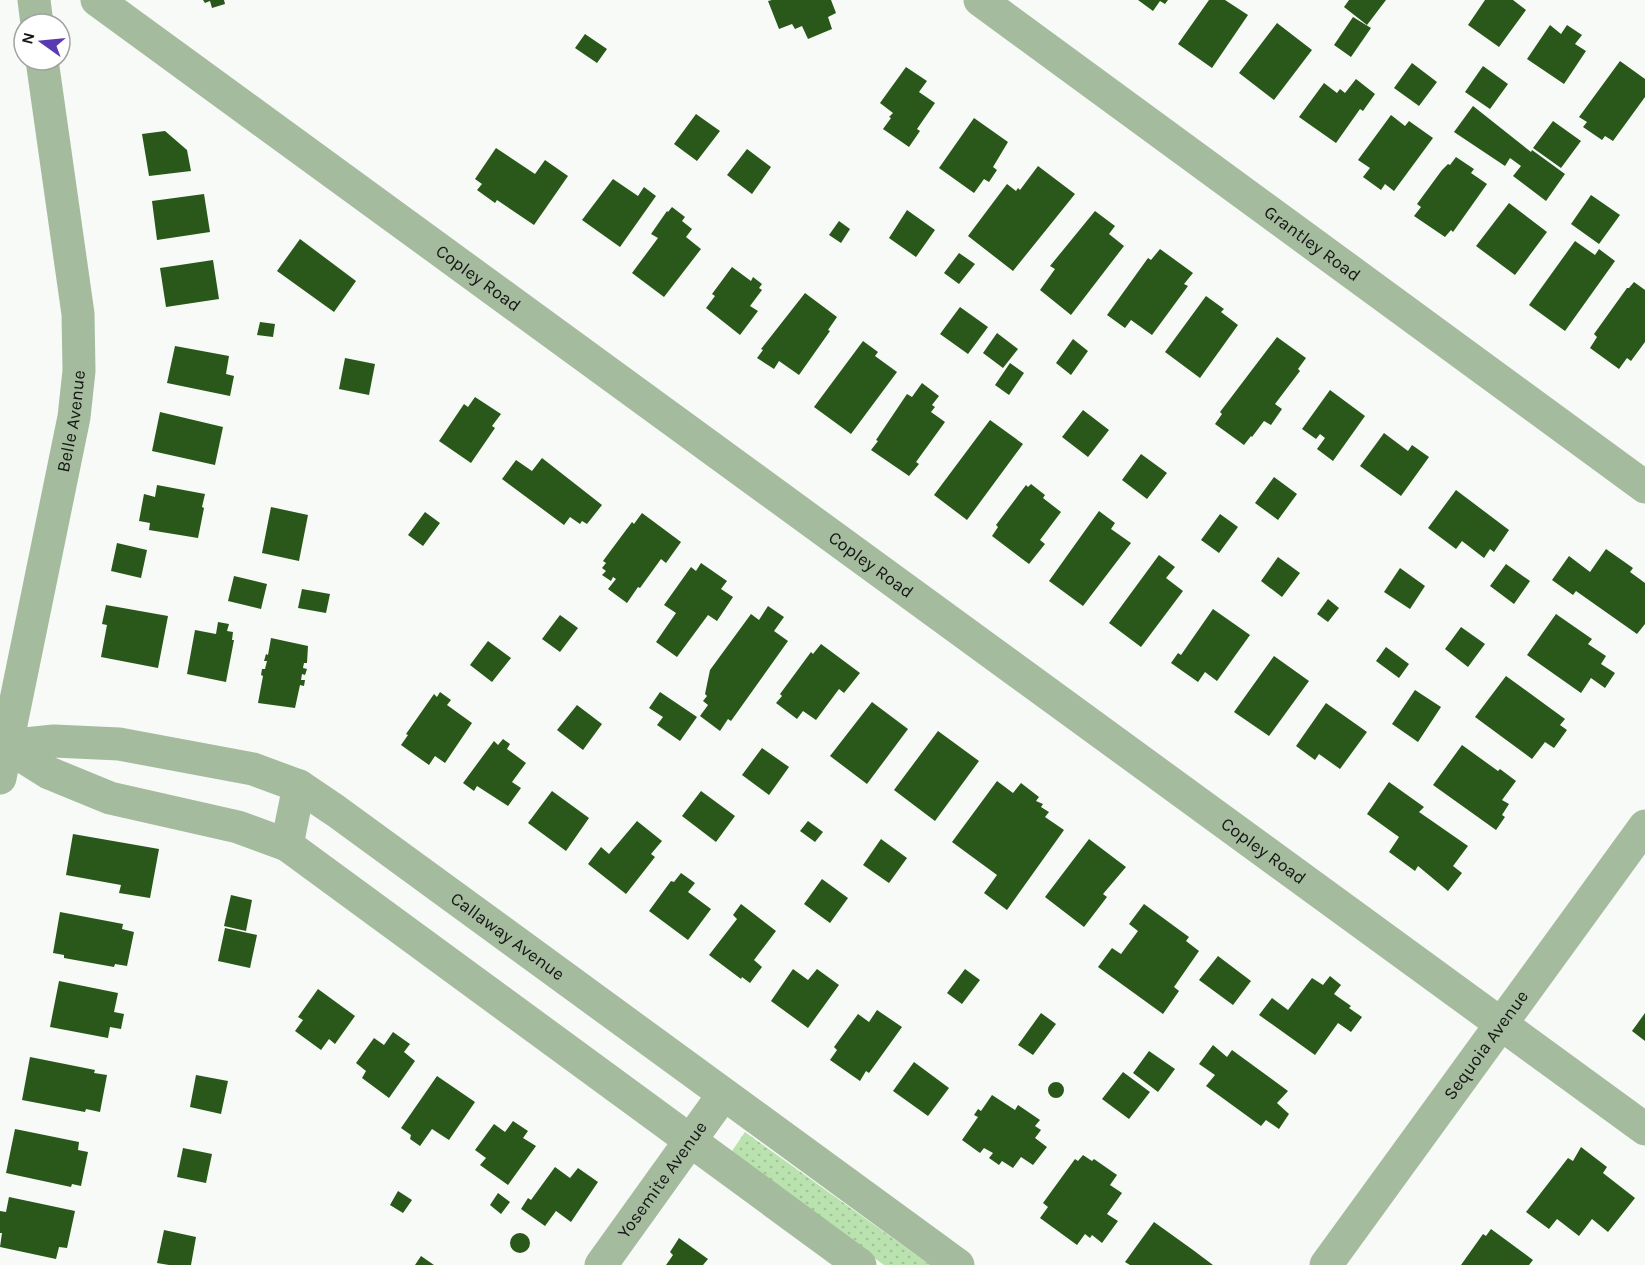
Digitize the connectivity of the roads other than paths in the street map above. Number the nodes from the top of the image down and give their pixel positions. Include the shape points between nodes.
1 (96, 0) edge
2 (980, 0) edge
3 (44, 72) edge
4 (1645, 487) edge
5 (2, 756) edge
6 (299, 786) junction
7 (1645, 826) edge
8 (287, 845) junction
9 (1501, 1024) junction
10 (723, 1095) junction
11 (1645, 1129) edge
12 (690, 1142) junction
13 (601, 1265) edge
14 (860, 1265) edge
15 (958, 1265) edge
16 (1326, 1265) edge

1 - 9 street, Copley Road
2 - 4 street, Grantley Road
3 - 5 street, Belle Avenue via 78,314 79,370 74,417
5 - 6 street, Callaway Avenue via 54,741 119,744 253,769
5 - 8 street via 110,798 238,827
6 - 8 street
6 - 10 street, Callaway Avenue
7 - 9 street, Sequoia Avenue
8 - 12 street
9 - 11 street, Copley Road
9 - 16 street, Sequoia Avenue
10 - 12 street, Yosemite Avenue
10 - 15 street, Callaway Avenue
12 - 13 street, Yosemite Avenue
12 - 14 street

